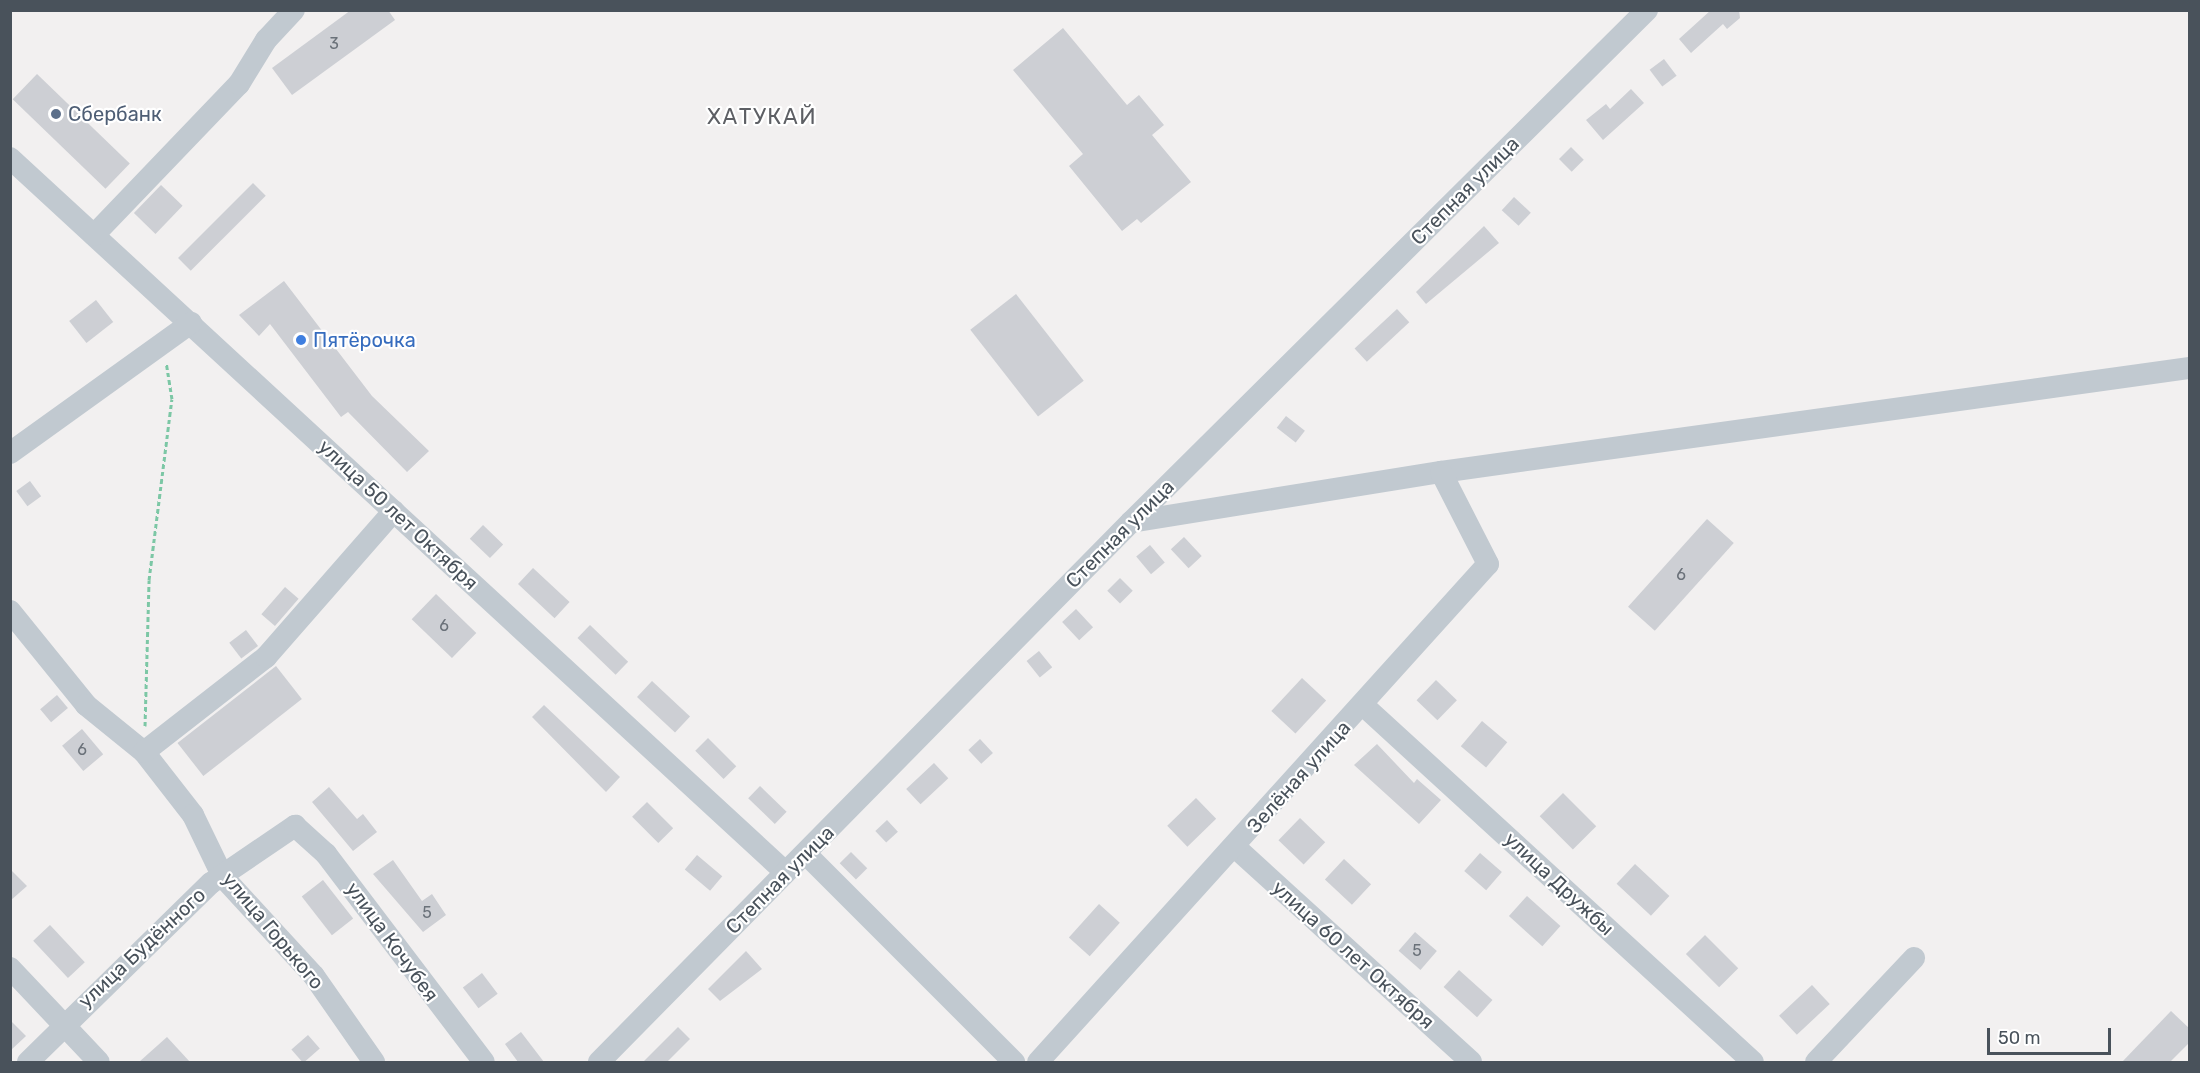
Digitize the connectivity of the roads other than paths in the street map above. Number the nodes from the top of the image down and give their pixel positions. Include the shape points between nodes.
1 (294, 10) edge
2 (1647, 10) edge
3 (10, 158) edge
4 (94, 235) junction
5 (191, 323) junction
6 (2190, 368) edge
7 (10, 453) edge
8 (1441, 472) junction
9 (394, 511) junction
10 (1131, 522) junction
11 (10, 611) edge
12 (1364, 706) junction
13 (144, 752) junction
14 (295, 826) joint
15 (1235, 848) junction
16 (807, 855) junction
17 (785, 872) junction
18 (223, 877) junction
19 (1914, 958) dead end
20 (10, 968) edge
21 (62, 1023) junction
22 (28, 1062) edge
23 (99, 1062) edge
24 (374, 1062) edge
25 (484, 1062) edge
26 (599, 1062) edge
27 (1014, 1062) edge
28 (1038, 1062) edge
29 (1471, 1062) edge
30 (1753, 1062) edge
31 (1816, 1062) edge

1 - 4 street via 266,40 239,84
2 - 10 street, Степная улица
3 - 4 street, улица 50 лет Октября
4 - 5 street, улица 50 лет Октября
5 - 7 street
5 - 9 street, улица 50 лет Октября
6 - 8 street
8 - 10 street
8 - 12 street, Зелёная улица via 1488,564
9 - 13 street via 266,657
9 - 17 street, улица 50 лет Октября
10 - 16 street, Степная улица
11 - 13 street, улица Горького via 86,705
12 - 15 street, Зелёная улица
12 - 30 street, улица Дружбы
13 - 18 street, улица Горького via 193,815
14 - 18 street, улица Будённого
14 - 25 street, улица Кочубея via 327,854
15 - 28 street, Зелёная улица
15 - 29 street, улица 60 лет Октября
16 - 17 street, Степная улица
16 - 27 street
17 - 26 street, Степная улица
18 - 21 street, улица Будённого
18 - 24 street, улица Горького via 314,976
19 - 31 street
20 - 21 street
21 - 22 street, улица Будённого
21 - 23 street

